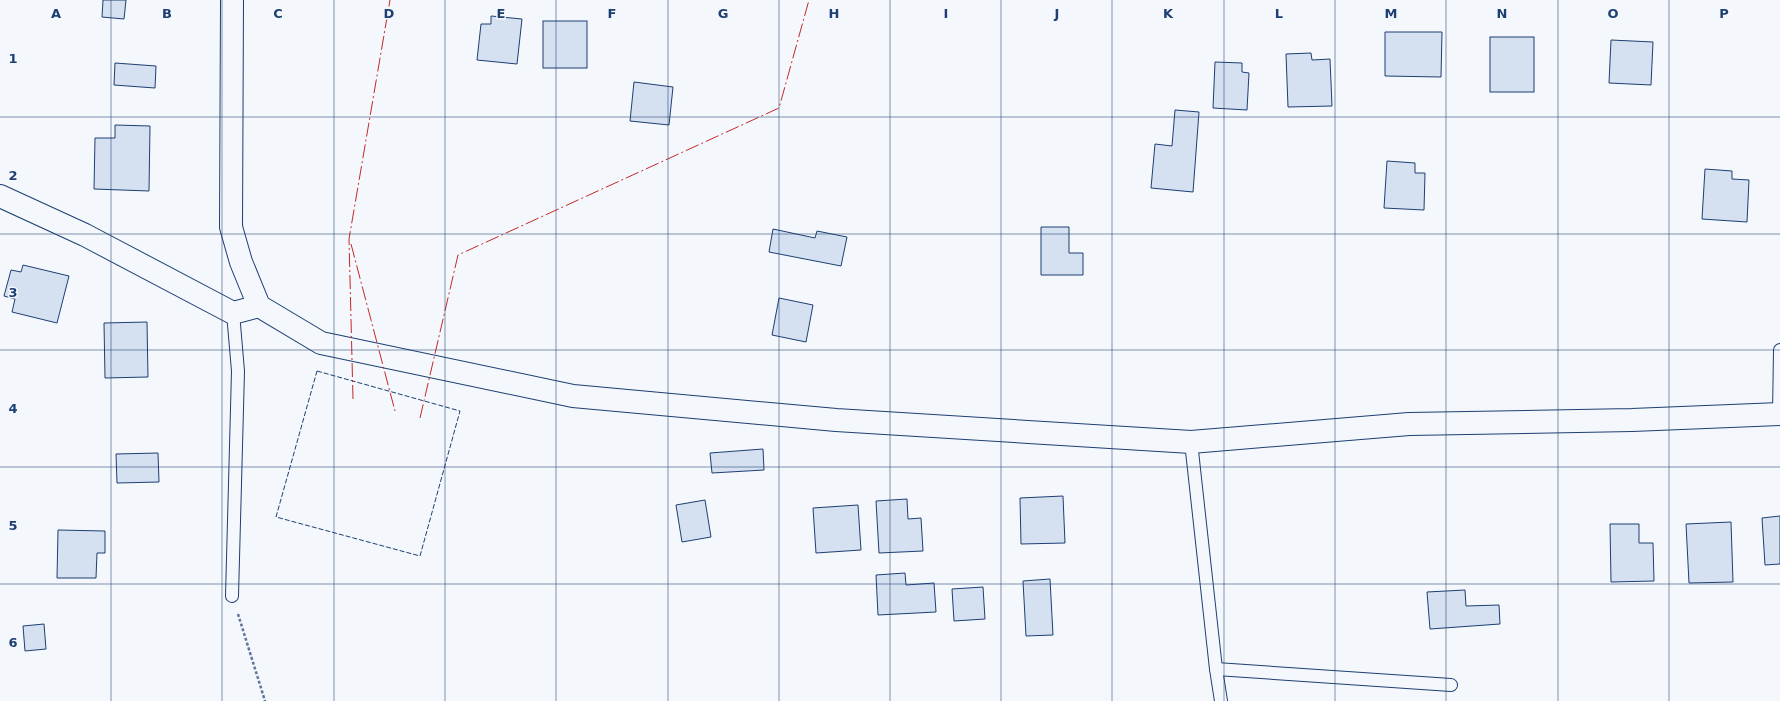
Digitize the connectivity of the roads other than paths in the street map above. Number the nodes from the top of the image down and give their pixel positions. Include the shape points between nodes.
1 (232, 0) edge
2 (0, 196) edge
3 (259, 306) junction
4 (233, 313) junction
5 (1780, 350) edge
6 (1780, 414) edge
7 (1191, 442) junction
8 (232, 596) road end
9 (1216, 669) junction
10 (1451, 684) dead end
11 (1221, 701) edge

1 - 3 street via 232,227 241,262
2 - 4 street via 85,235
3 - 4 street
3 - 7 street via 321,343 573,396 836,420
4 - 8 lane via 238,371
5 - 6 lane
6 - 7 street via 1632,420 1409,424
7 - 9 lane
9 - 10 lane
9 - 11 lane

